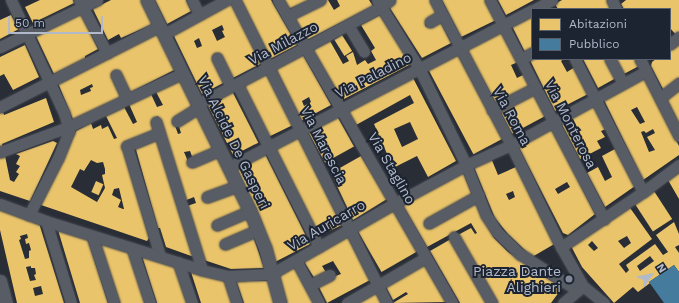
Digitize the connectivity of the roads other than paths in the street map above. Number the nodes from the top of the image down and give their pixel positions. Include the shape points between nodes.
1 (11, 0) edge
2 (97, 0) edge
3 (147, 0) edge
4 (192, 0) edge
5 (226, 0) edge
6 (235, 0) edge
7 (278, 0) edge
8 (320, 0) edge
9 (435, 0) edge
10 (490, 0) edge
11 (383, 2) edge
12 (549, 3) edge
13 (81, 4) edge
14 (538, 8) edge
15 (531, 11) edge
16 (199, 14) junction
17 (442, 15) junction
18 (286, 16) junction
19 (430, 22) dead end
20 (348, 25) junction
21 (503, 25) junction
22 (162, 30) junction
23 (27, 34) junction
24 (679, 37) edge
25 (671, 43) edge
26 (0, 46) edge
27 (458, 47) junction
28 (304, 48) junction
29 (364, 52) dead end
30 (107, 53) junction
31 (531, 54) edge
32 (217, 58) dead end
33 (521, 59) junction
34 (576, 60) edge
35 (611, 60) edge
36 (645, 63) edge
37 (269, 67) junction
38 (419, 68) junction
39 (183, 73) junction
40 (116, 75) dead end
41 (49, 83) junction
42 (623, 83) junction
43 (679, 83) edge
44 (234, 85) junction
45 (528, 91) dead end
46 (595, 98) junction
47 (660, 98) junction
48 (127, 100) junction
49 (199, 106) junction
50 (0, 107) edge
51 (340, 109) junction
52 (492, 110) junction
53 (177, 121) dead end
54 (553, 121) junction
55 (68, 127) junction
56 (300, 130) junction
57 (679, 136) edge
58 (511, 145) junction
59 (268, 146) junction
60 (220, 150) junction
61 (0, 152) edge
62 (192, 162) dead end
63 (679, 164) edge
64 (466, 165) junction
65 (229, 167) junction
66 (238, 186) junction
67 (643, 192) junction
68 (478, 195) junction
69 (207, 197) dead end
70 (395, 203) junction
71 (0, 204) edge
72 (250, 211) junction
73 (29, 215) junction
74 (604, 219) junction
75 (46, 221) junction
76 (429, 222) dead end
77 (217, 225) dead end
78 (350, 229) junction
79 (258, 230) junction
80 (92, 236) junction
81 (454, 237) dead end
82 (225, 244) dead end
83 (319, 247) junction
84 (132, 248) junction
85 (561, 248) junction
86 (160, 256) junction
87 (425, 258) junction
88 (296, 260) junction
89 (178, 262) junction
90 (202, 270) junction
91 (271, 274) junction
92 (330, 275) dead end
93 (228, 276) junction
94 (0, 281) edge
95 (310, 285) junction
96 (377, 285) junction
97 (580, 288) junction
98 (6, 303) edge
99 (71, 303) edge
100 (114, 303) edge
101 (150, 303) edge
102 (192, 303) edge
103 (237, 303) edge
104 (280, 303) edge
105 (319, 303) edge
106 (348, 303) edge
107 (387, 303) edge
108 (452, 303) edge
109 (492, 303) edge
110 (563, 303) edge
111 (604, 303) edge

1 - 23 street
2 - 13 street
3 - 22 street, Via Alcide De Gasperi
4 - 16 street
5 - 16 street
6 - 37 street, Via Marescia
7 - 18 street, Via Staglino
8 - 18 street
9 - 17 street, Via Roma
10 - 21 street, Via Monterosa
11 - 20 street, Via Milazzo
11 - 38 street
12 - 14 street, Via Paladino
13 - 23 street
13 - 30 street
15 - 21 street, Via Paladino
16 - 22 street
17 - 19 street
17 - 27 street, Via Roma
18 - 28 street, Via Staglino
20 - 28 street, Via Milazzo
20 - 29 street
21 - 27 street, Via Paladino
21 - 33 street, Via Monterosa
22 - 30 street
22 - 39 street, Via Alcide De Gasperi
23 - 26 street
23 - 41 street
24 - 25 street
27 - 38 street, Via Paladino
27 - 52 street, Via Roma
28 - 37 street, Via Milazzo
28 - 51 street, Via Staglino
30 - 41 street
31 - 33 street
32 - 44 street
33 - 54 street, Via Monterosa
34 - 46 street
35 - 42 street
36 - 42 street, Via Auricarro
36 - 47 street
37 - 44 street, Via Milazzo
37 - 56 street, Via Marescia
38 - 51 street, Via Paladino
38 - 64 street
39 - 48 street
39 - 49 street, Via Alcide De Gasperi
40 - 48 street
41 - 50 street
41 - 55 street
42 - 46 street, Via Auricarro
43 - 47 street
44 - 49 street, Via Milazzo
44 - 59 street
45 - 52 street
46 - 54 street, Via Auricarro
46 - 67 street
47 - 57 street
48 - 55 street
49 - 53 street, Via Milazzo
49 - 60 street, Via Alcide De Gasperi
51 - 56 street, Via Paladino
51 - 70 street, Via Staglino
52 - 58 street, Via Roma
54 - 58 street, Via Auricarro
54 - 74 street, Via Monterosa
55 - 61 street
55 - 73 street via 69,131 58,158
56 - 59 street, Via Paladino
56 - 78 street, Via Marescia
58 - 64 street, Via Auricarro
58 - 85 street, Via Roma
59 - 65 street, Via Paladino
59 - 83 street
60 - 62 street
60 - 65 street, Via Alcide De Gasperi
63 - 67 street
64 - 68 street
64 - 70 street, Via Auricarro
65 - 66 street, Via Alcide De Gasperi
66 - 69 street
66 - 72 street, Via Alcide De Gasperi
67 - 74 street
68 - 76 street
68 - 97 street via 486,215 497,232 520,254
70 - 78 street, Via Auricarro
70 - 87 street, Via Staglino
71 - 73 street, Via Auricarro
72 - 77 street
72 - 79 street, Via Alcide De Gasperi
73 - 75 street, Via Auricarro
74 - 85 street
75 - 80 street, Via Auricarro
75 - 99 street
78 - 83 street, Via Auricarro
78 - 96 street, Via Marescia
79 - 82 street
79 - 91 street, Via Alcide De Gasperi
80 - 84 street, Via Auricarro
80 - 100 street
81 - 109 street
83 - 88 street, Via Auricarro
84 - 86 street, Via Auricarro
84 - 101 street
85 - 97 street
86 - 89 street, Via Auricarro
86 - 90 street via 127,146 158,127
87 - 96 street
87 - 108 street, Via Staglino
88 - 91 street, Via Auricarro
88 - 95 street
89 - 90 street, Via Auricarro
89 - 102 street
90 - 93 street, Via Auricarro
91 - 93 street, Via Auricarro
91 - 104 street, Via Alcide De Gasperi
92 - 95 street
93 - 103 street
94 - 98 street
95 - 105 street
96 - 106 street
96 - 107 street, Via Marescia
97 - 110 street
97 - 111 street

